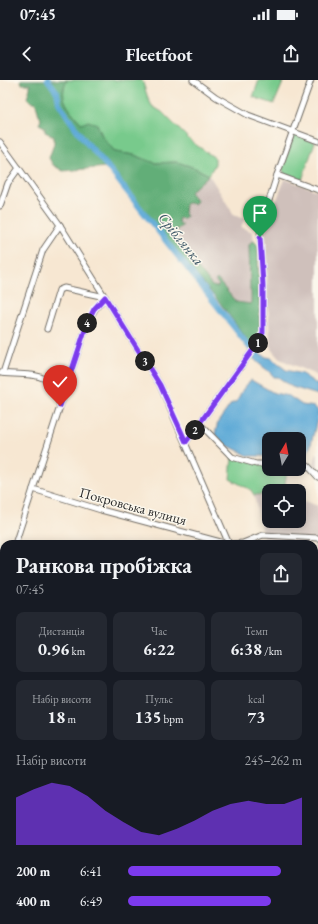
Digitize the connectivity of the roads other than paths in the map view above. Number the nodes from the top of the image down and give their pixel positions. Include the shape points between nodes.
1 (193, 80) edge
2 (312, 80) edge
3 (318, 82) edge
4 (293, 132) junction
5 (318, 141) edge
6 (0, 142) edge
7 (19, 168) junction
8 (277, 175) junction
9 (318, 190) edge
10 (0, 206) edge
11 (60, 225) junction
12 (105, 297) junction
13 (47, 329) dead end
14 (1, 373) edge
15 (60, 406) junction
16 (200, 424) junction
17 (186, 442) junction
18 (262, 464) edge
19 (306, 466) edge
20 (318, 477) edge
21 (33, 489) junction
22 (318, 538) edge
23 (16, 540) edge
24 (214, 540) edge
25 (227, 540) edge
26 (250, 540) edge

1 - 4 street via 248,114
2 - 3 street
2 - 4 street
4 - 5 street
4 - 8 street
6 - 7 street
7 - 10 street via 8,183
7 - 11 street
8 - 9 street
8 - 16 street via 260,232 263,333
11 - 12 street
11 - 14 street via 43,250
12 - 13 street via 64,288 59,290
12 - 15 street via 94,309 88,321
12 - 17 street via 160,385
14 - 15 street via 45,379 56,391
15 - 21 street
16 - 17 street
16 - 18 street via 232,457
17 - 25 street
19 - 20 street
21 - 23 street
21 - 24 street, Покровська вулиця via 100,510
22 - 26 street via 263,535

